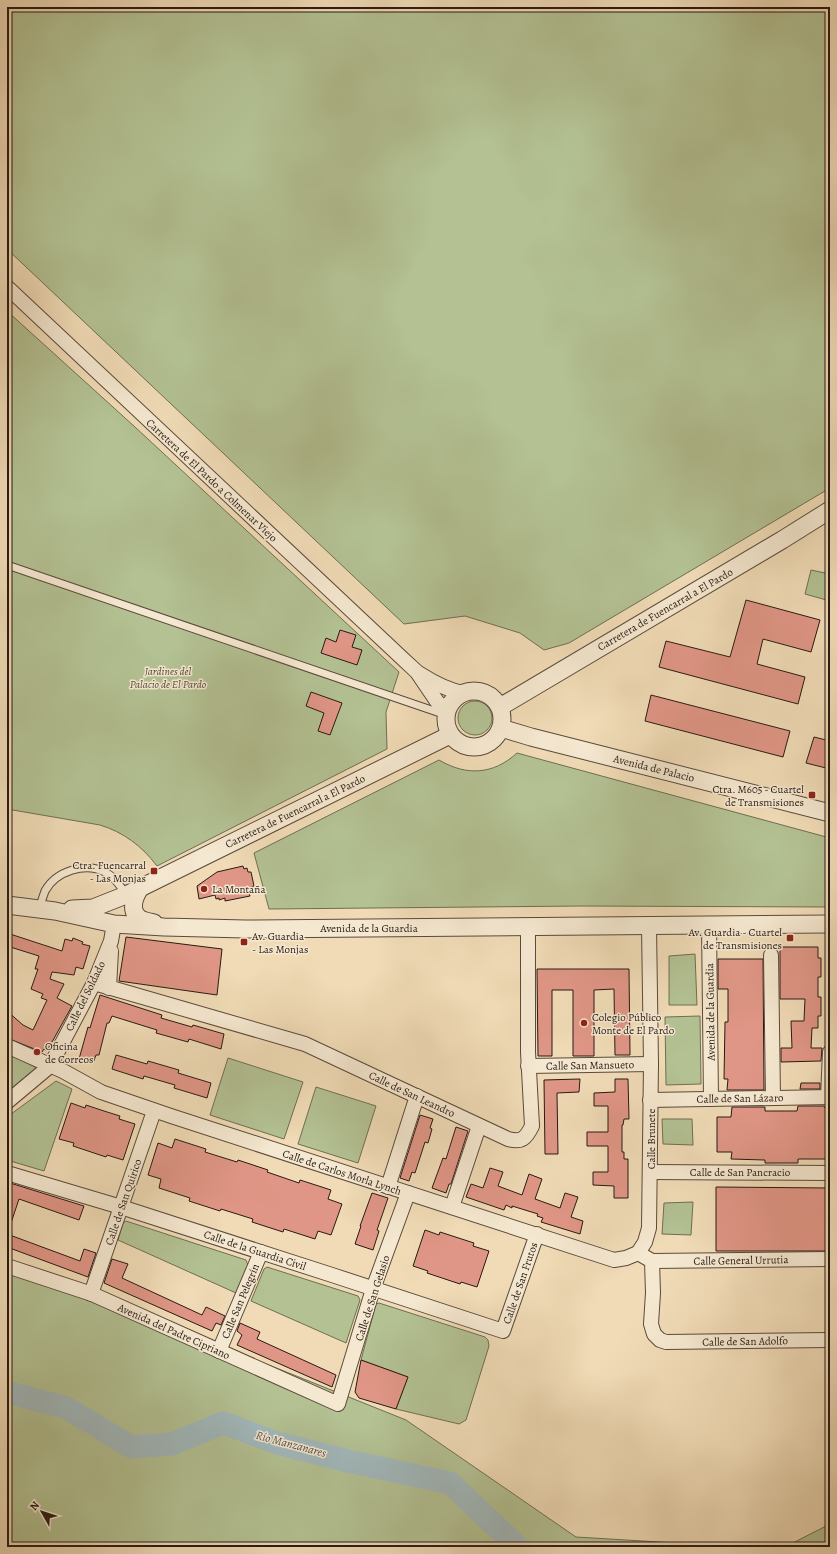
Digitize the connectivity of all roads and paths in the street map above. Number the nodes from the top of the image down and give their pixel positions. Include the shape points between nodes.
1 (7, 287) edge
2 (830, 510) edge
3 (7, 565) edge
4 (417, 672) junction
5 (463, 693) junction
6 (500, 707) junction
7 (447, 712) junction
8 (501, 728) junction
9 (450, 735) junction
10 (830, 813) edge
11 (133, 891) junction
12 (7, 905) edge
13 (93, 908) junction
14 (47, 910) junction
15 (114, 924) junction
16 (830, 924) edge
17 (709, 925) junction
18 (528, 926) junction
19 (649, 926) junction
20 (164, 927) junction
21 (111, 941) junction
22 (770, 955) dead end
23 (94, 983) junction
24 (109, 988) junction
25 (7, 1046) edge
26 (830, 1052) edge
27 (651, 1064) junction
28 (50, 1066) junction
29 (528, 1066) junction
30 (417, 1096) junction
31 (829, 1097) edge
32 (8, 1098) edge
33 (773, 1098) junction
34 (711, 1099) junction
35 (650, 1100) junction
36 (154, 1111) junction
37 (479, 1126) junction
38 (651, 1172) junction
39 (7, 1173) edge
40 (830, 1173) edge
41 (388, 1187) junction
42 (408, 1193) junction
43 (121, 1207) junction
44 (452, 1207) junction
45 (537, 1234) junction
46 (261, 1252) junction
47 (638, 1253) junction
48 (830, 1259) edge
49 (652, 1261) junction
50 (7, 1266) edge
51 (373, 1289) junction
52 (91, 1294) junction
53 (503, 1331) joint
54 (830, 1340) edge
55 (219, 1351) junction
56 (338, 1404) joint

1 - 4 street, Carretera de El Pardo a Colmenar Viejo
2 - 6 street, Carretera de Fuencarral a El Pardo
3 - 7 lane
4 - 5 street via 435,683
4 - 7 street
5 - 6 street via 471,690 485,692 494,698
5 - 7 street via 455,698
6 - 8 street
7 - 9 street via 446,722
8 - 9 street via 496,737 480,747 464,746
8 - 10 street, Avenida de Palacio
9 - 11 street, Carretera de Fuencarral a El Pardo
11 - 13 street, Carretera de Fuencarral a El Pardo
11 - 14 lane via 105,872 80,868 62,873 46,890
11 - 15 street
11 - 20 street via 133,905 139,918
12 - 14 street, Avenida de la Guardia
13 - 14 street, Carretera de Fuencarral a El Pardo
13 - 15 street via 110,915
14 - 15 street, Avenida de la Guardia
15 - 20 street, Avenida de la Guardia
15 - 21 street, Calle del Soldado
16 - 17 street, Avenida de la Guardia
17 - 19 street, Avenida de la Guardia
17 - 34 street, Avenida de la Guardia
18 - 19 street, Avenida de la Guardia
18 - 20 street, Avenida de la Guardia via 245,929
18 - 29 street, Calle de San Leandro
19 - 27 street, Calle Brunete
21 - 23 street, Calle del Soldado
21 - 24 street
22 - 33 street
23 - 24 street, Calle de San Leandro
23 - 28 street, Calle del Soldado
24 - 30 street, Calle de San Leandro via 306,1044
25 - 28 street, Calle de Carlos Morla Lynch
26 - 31 street
27 - 29 street, Calle San Mansueto
27 - 35 street, Calle Brunete
28 - 32 street
28 - 36 street, Calle de Carlos Morla Lynch via 101,1092
29 - 37 street, Calle de San Leandro via 532,1126 527,1136 515,1141
30 - 37 street, Calle de San Leandro
30 - 41 street
31 - 33 street, Calle de San Lázaro
33 - 34 street, Calle de San Lázaro
34 - 35 street, Calle de San Lázaro
35 - 38 street, Calle Brunete
36 - 41 street, Calle de Carlos Morla Lynch
36 - 43 street, Calle de San Quirico
37 - 44 street
38 - 40 street, Calle de San Pancracio
38 - 47 street, Calle Brunete via 649,1228
39 - 43 street, Calle de la Guardia Civil
41 - 42 street, Calle de Carlos Morla Lynch
42 - 44 street, Calle de Carlos Morla Lynch
42 - 51 street, Calle de San Gelasio
43 - 46 street, Calle de la Guardia Civil
43 - 52 street, Calle de San Quirico
44 - 45 street, Calle de Carlos Morla Lynch
45 - 47 street, Calle de Carlos Morla Lynch via 614,1260
45 - 53 street, Calle de San Frutos
46 - 51 street, Calle de la Guardia Civil
46 - 55 street, Calle San Pelegrín
47 - 49 street
48 - 49 street, Calle General Urrutia
49 - 54 street, Calle de San Adolfo via 651,1324 654,1334 660,1340
50 - 52 street, Avenida del Padre Cipriano
51 - 53 street, Calle de la Guardia Civil
51 - 56 street, Calle de San Gelasio
52 - 55 street, Avenida del Padre Cipriano
55 - 56 street, Avenida del Padre Cipriano

